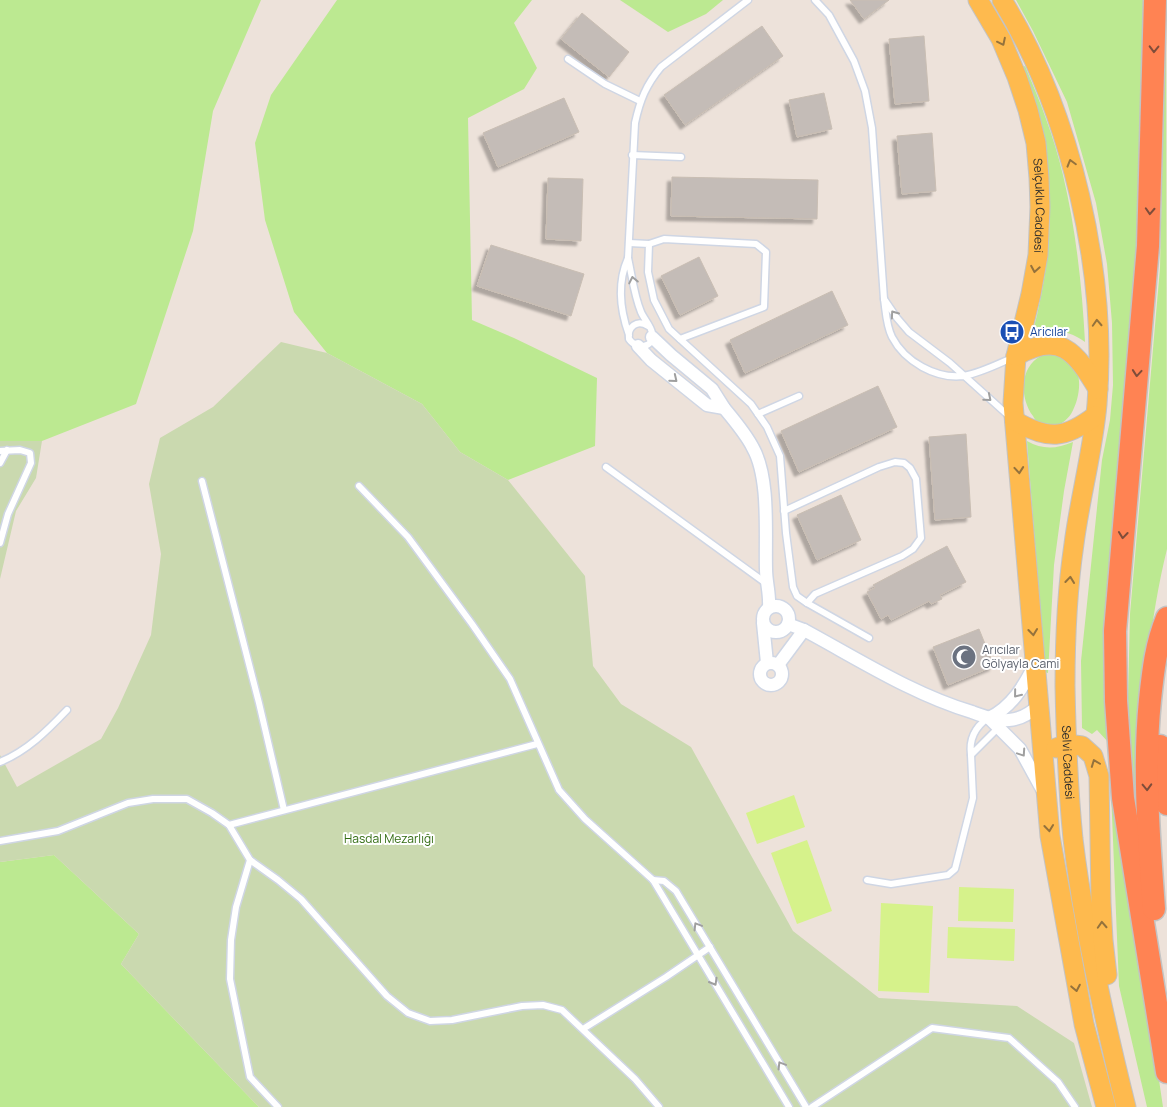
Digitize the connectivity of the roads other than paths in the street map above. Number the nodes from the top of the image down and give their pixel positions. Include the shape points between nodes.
1 (748, 0) edge
2 (815, 0) edge
3 (978, 0) edge
4 (1002, 0) edge
5 (1155, 0) edge
6 (568, 59) dead end
7 (640, 101) junction
8 (632, 155) junction
9 (681, 157) dead end
10 (629, 243) junction
11 (649, 244) junction
12 (628, 258) junction
13 (884, 299) junction
14 (650, 331) junction
15 (629, 335) junction
16 (680, 339) junction
17 (638, 346) junction
18 (1016, 356) junction
19 (962, 376) junction
20 (1098, 389) junction
21 (799, 396) dead end
22 (724, 408) junction
23 (758, 414) junction
24 (1095, 416) junction
25 (1014, 421) junction
26 (3, 451) edge
27 (0, 463) edge
28 (606, 467) dead end
29 (202, 481) dead end
30 (360, 486) dead end
31 (784, 511) junction
32 (0, 543) edge
33 (768, 585) junction
34 (807, 603) junction
35 (769, 608) junction
36 (1167, 618) edge
37 (763, 622) junction
38 (788, 624) junction
39 (804, 630) junction
40 (869, 638) dead end
41 (1066, 646) junction
42 (1036, 663) junction
43 (1039, 705) junction
44 (67, 710) dead end
45 (989, 718) junction
46 (999, 727) junction
47 (537, 744) junction
48 (1067, 744) junction
49 (971, 755) junction
50 (0, 762) edge
51 (1043, 762) junction
52 (1046, 795) junction
53 (1167, 804) edge
54 (284, 810) junction
55 (229, 826) junction
56 (0, 841) edge
57 (250, 860) junction
58 (653, 880) junction
59 (867, 880) dead end
60 (710, 946) junction
61 (698, 954) junction
62 (1167, 1028) edge
63 (583, 1029) junction
64 (1167, 1072) edge
65 (1119, 1078) junction
66 (278, 1107) edge
67 (660, 1107) edge
68 (789, 1107) edge
69 (806, 1107) edge
70 (812, 1107) edge
71 (1075, 1107) edge
72 (1106, 1107) edge
73 (1126, 1107) edge

1 - 7 lane via 661,67 650,80
2 - 13 lane via 829,16 854,61 865,91 872,128
3 -> 18 main road, Selçuklu Caddesi via 1001,39 1017,77 1028,110 1038,160 1038,255
20 -> 4 main road via 1096,303 1083,211 1053,109 1024,41
5 -> 64 highway via 1148,246 1117,605 1115,672 1123,798
6 - 7 lane via 605,84
7 - 8 lane
8 - 9 lane
8 - 10 lane
10 - 11 lane
10 - 12 lane
11 - 16 lane via 648,272 654,300 669,329
11 - 16 lane via 664,239 756,244 766,252 764,307
14 -> 12 lane via 637,298
12 - 15 lane via 621,282 621,304
19 -> 13 lane via 908,332
13 - 19 lane via 886,320 900,348 925,369 945,376
14 - 15 lane via 641,323 634,325
14 - 17 lane via 649,344
14 - 22 street via 671,355 712,389
15 - 17 lane via 631,342
16 - 23 lane via 733,386
17 -> 22 street via 707,405
18 - 19 lane via 978,373
18 - 20 main road via 1036,346 1061,346 1076,357
18 - 25 main road, Selçuklu Caddesi
19 -> 25 lane
20 - 24 main road
21 - 23 lane
22 - 33 street via 754,449 761,470
23 - 31 lane via 780,456
24 - 25 main road via 1069,432 1056,435 1042,434
41 -> 24 main road, Selvi Caddesi via 1073,547
25 -> 42 main road, Selvi Caddesi
26 - 27 lane
26 - 32 lane via 30,453 31,463 8,514
28 - 33 lane
29 - 54 lane
30 - 47 lane via 408,537 510,679
31 - 34 lane via 793,587 796,596
31 - 34 lane via 894,462 910,468 916,479 921,538 913,549 815,594
33 - 35 street
34 - 40 lane
35 - 37 street
35 - 38 street via 785,609
36 - 53 highway via 1160,680 1160,748
36 -> 62 highway via 1153,669 1147,761 1155,928
37 - 38 street via 768,630 777,632
37 - 39 street via 772,664
38 - 39 street
39 - 45 street via 923,695
41 - 43 main road via 1061,671 1052,691
41 - 48 main road, Selvi Caddesi
42 - 43 main road, Selvi Caddesi
42 -> 45 street via 1017,696
43 - 45 street via 1014,719
43 - 51 main road, Selvi Caddesi
44 - 50 lane via 42,736
45 - 46 street
45 - 49 lane via 974,733
46 - 49 lane
46 -> 52 street via 1020,749
47 - 54 lane
47 - 58 lane via 559,790 585,819
48 - 51 main road via 1050,752
48 - 65 main road, Selvi Caddesi via 1080,888
65 -> 48 main road via 1103,940 1100,776 1093,756 1087,750 1076,744
49 - 59 lane via 973,798 952,873 891,884
51 - 52 main road, Selvi Caddesi
52 -> 72 main road, Selvi Caddesi via 1072,968
54 - 55 lane
55 - 56 lane via 187,799 153,799 128,803 58,831
55 - 57 lane
57 - 63 lane via 301,899 387,996 408,1013 430,1021 452,1020 543,1005 562,1010
57 - 66 lane via 234,915 230,979 250,1078
60 -> 58 lane via 676,891 664,881
58 - 61 lane
60 - 61 lane
69 -> 60 lane
61 - 63 lane
61 -> 68 lane
63 - 67 lane
65 - 73 main road, Selvi Caddesi
70 - 71 lane via 932,1028 1009,1038 1058,1082

